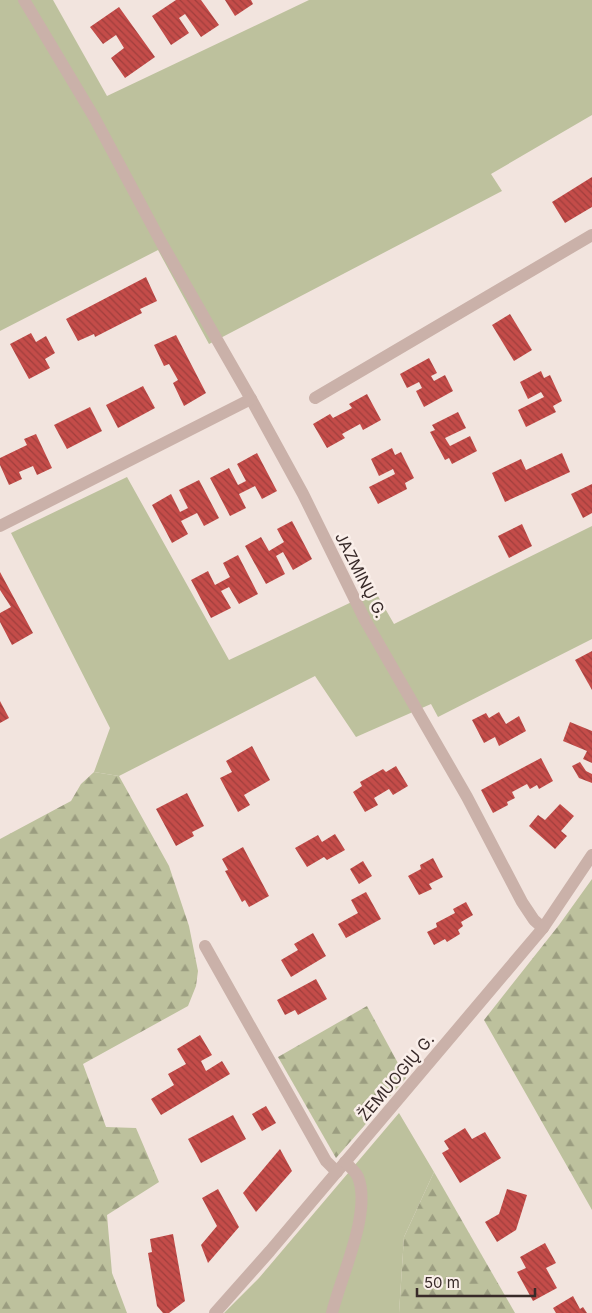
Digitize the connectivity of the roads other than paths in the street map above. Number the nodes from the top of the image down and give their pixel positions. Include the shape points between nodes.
1 (24, 0) edge
2 (592, 235) edge
3 (315, 398) dead end
4 (251, 399) junction
5 (0, 526) edge
6 (592, 855) edge
7 (543, 928) junction
8 (205, 946) dead end
9 (341, 1167) junction
10 (215, 1313) edge
11 (332, 1313) edge

1 - 4 street, JAZMINŲ G. via 94,117
2 - 3 street
4 - 5 street
4 - 7 street, JAZMINŲ G. via 303,494 365,620 467,797 522,902
6 - 7 street, ŽEMUOGIŲ G.
7 - 9 street, ŽEMUOGIŲ G.
8 - 9 street via 326,1161
9 - 10 street, ŽEMUOGIŲ G.
9 - 11 street via 357,1175 362,1190 362,1209

